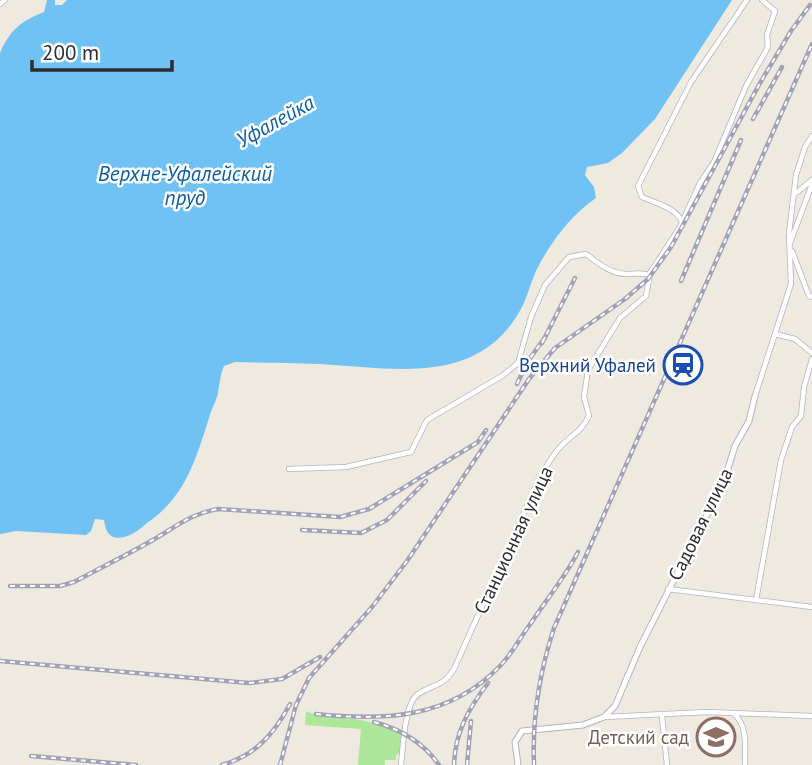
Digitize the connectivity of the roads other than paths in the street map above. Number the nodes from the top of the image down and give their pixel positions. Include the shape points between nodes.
1 (5, 0) edge
2 (747, 0) edge
3 (762, 0) edge
4 (0, 4) edge
5 (812, 136) edge
6 (812, 182) edge
7 (794, 194) junction
8 (681, 220) junction
9 (790, 245) junction
10 (649, 275) junction
11 (812, 297) edge
12 (775, 334) junction
13 (812, 353) edge
14 (812, 359) edge
15 (755, 396) joint
16 (289, 469) dead end
17 (668, 589) junction
18 (757, 600) junction
19 (812, 607) edge
20 (733, 714) junction
21 (662, 716) junction
22 (812, 716) edge
23 (604, 717) junction
24 (401, 765) edge
25 (518, 765) edge
26 (667, 765) edge
27 (745, 765) edge

1 - 4 street
2 - 8 street via 691,82 638,186 642,197 672,210
3 - 8 street, Станционная улица via 775,11 768,47
5 - 7 street, Садовая улица via 796,175
6 - 7 street
6 - 9 street
7 - 9 street, Садовая улица
8 - 10 street, Станционная улица
9 - 11 street
9 - 12 street, Садовая улица via 792,284
10 - 16 street via 607,270 586,254 569,257 545,285 518,363 427,420 411,452 346,467
10 - 24 street, Станционная улица via 646,296 620,318 588,370 584,397 589,416 579,432 555,452 539,479 454,669 443,682 413,699
12 - 13 street via 795,339
12 - 15 street, Садовая улица
14 - 18 street via 801,416 780,460
15 - 17 street, Садовая улица via 724,481
17 - 18 street
17 - 23 street, Садовая улица via 615,706
18 - 19 street
20 - 21 street
20 - 22 street
20 - 27 street via 743,726
21 - 23 street
21 - 26 street
23 - 25 street via 583,725 528,729 515,742

